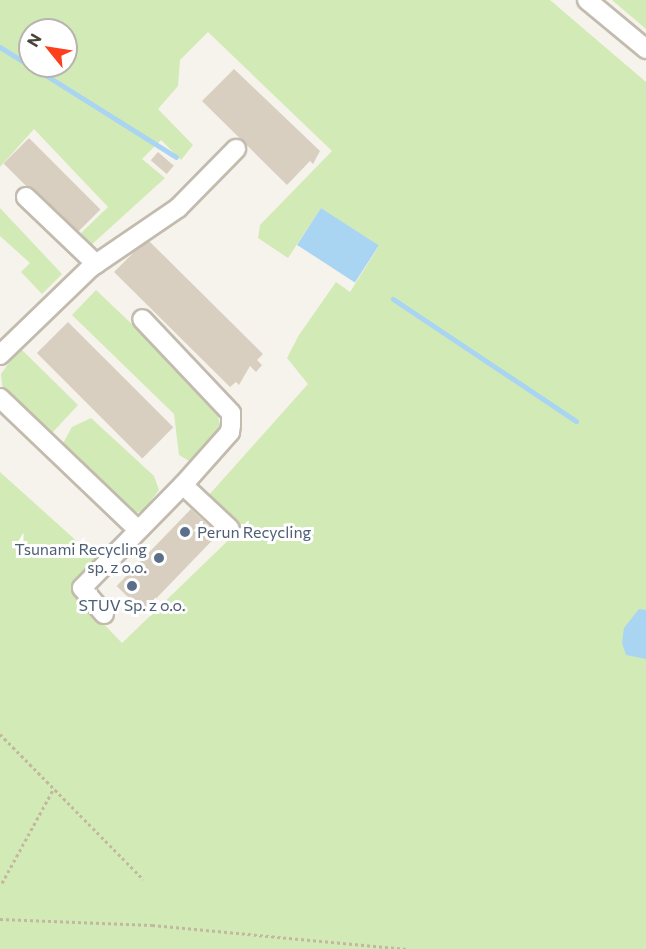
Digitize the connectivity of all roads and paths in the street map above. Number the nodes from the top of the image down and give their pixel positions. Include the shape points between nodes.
1 (587, 0) edge
2 (646, 49) edge
3 (236, 150) dead end
4 (26, 197) dead end
5 (96, 264) junction
6 (142, 319) dead end
7 (0, 356) edge
8 (0, 398) edge
9 (183, 485) junction
10 (137, 529) junction
11 (230, 529) dead end
12 (104, 614) dead end
13 (0, 734) edge
14 (54, 788) junction
15 (143, 879) dead end
16 (2, 883) dead end
17 (0, 919) edge
18 (407, 949) edge

1 - 2 street
3 - 5 street via 178,208
4 - 5 street
5 - 7 street
6 - 9 street via 231,414 230,432
8 - 10 street
9 - 10 street
9 - 11 street
10 - 12 street via 82,588
13 - 14 path
14 - 15 path
14 - 16 path
17 - 18 path via 152,925

